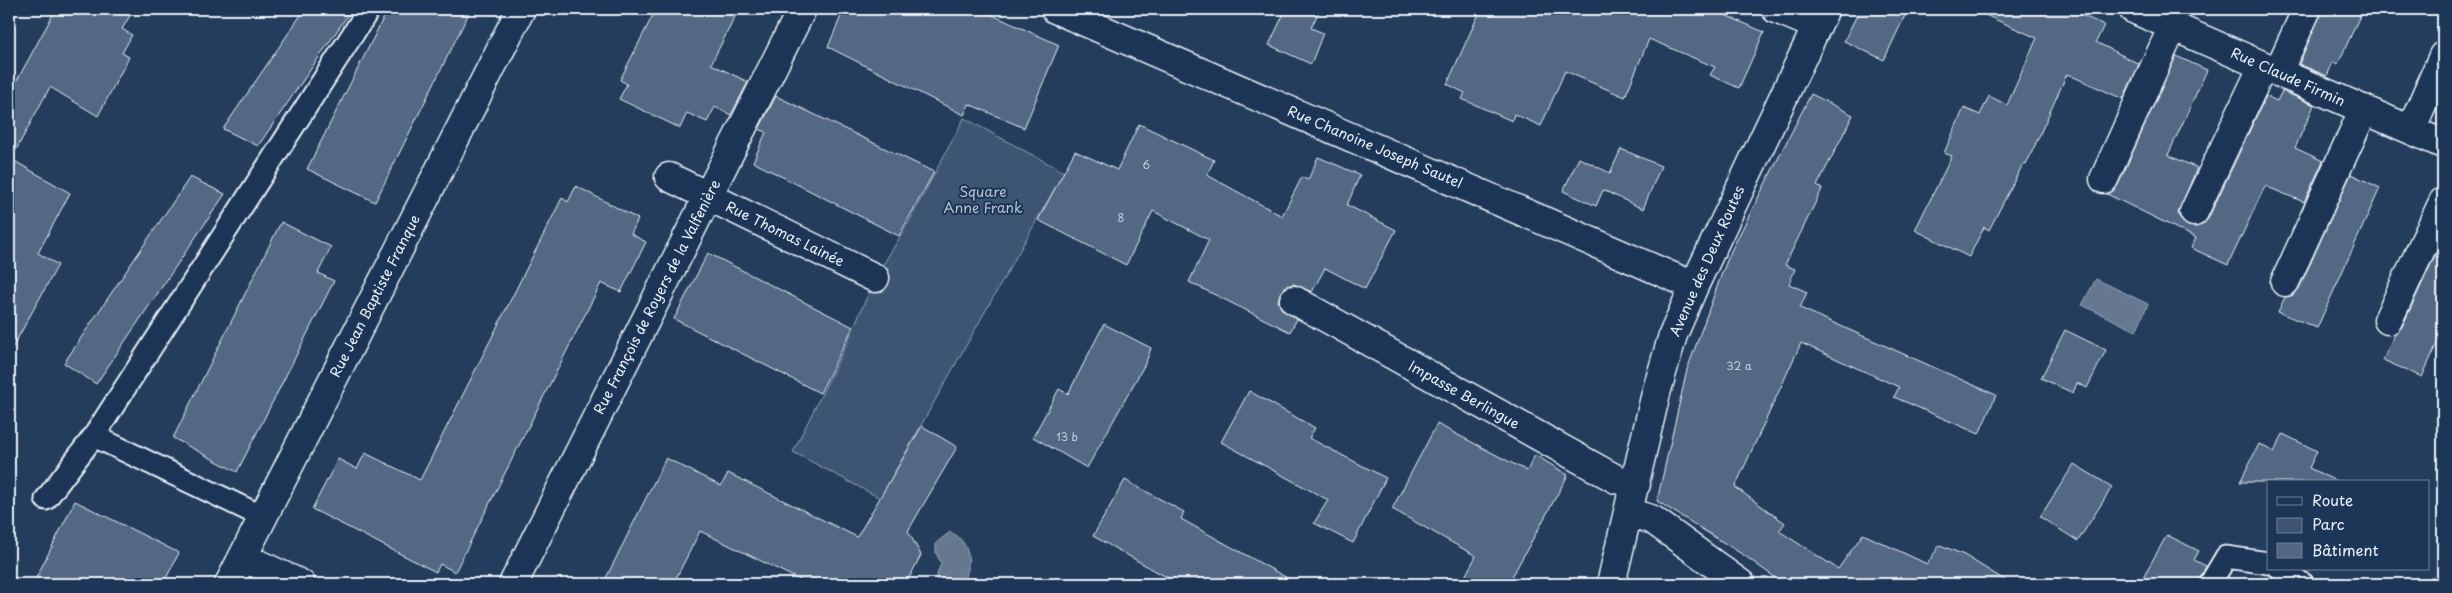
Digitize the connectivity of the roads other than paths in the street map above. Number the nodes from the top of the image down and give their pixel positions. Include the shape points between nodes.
1 (368, 9) edge
2 (521, 9) edge
3 (802, 9) edge
4 (1055, 9) edge
5 (1776, 9) edge
6 (2307, 9) edge
7 (1084, 15) edge
8 (2152, 15) edge
9 (1821, 18) edge
10 (2443, 56) edge
11 (2270, 69) junction
12 (2364, 110) junction
13 (2411, 130) junction
14 (2443, 144) edge
15 (668, 177) dead end
16 (2104, 179) dead end
17 (707, 197) junction
18 (2443, 202) edge
19 (2194, 212) dead end
20 (875, 278) dead end
21 (2284, 282) dead end
22 (1694, 286) junction
23 (1294, 300) dead end
24 (2388, 320) dead end
25 (94, 436) junction
26 (1636, 484) junction
27 (46, 499) dead end
28 (1629, 512) junction
29 (263, 517) junction
30 (243, 557) junction
31 (2267, 563) edge
32 (2282, 570) edge
33 (229, 584) edge
34 (301, 584) edge
35 (513, 584) edge
36 (1611, 584) edge
37 (1741, 584) edge
38 (2210, 584) edge
39 (2303, 584) edge

1 - 25 lane
2 - 29 street, Rue Jean Baptiste Franque
3 - 17 street, Rue François de Royers de la Valfenière
4 - 7 street, Rue Chanoine Joseph Sautel
5 - 9 street
6 - 11 street
7 - 22 street, Rue Chanoine Joseph Sautel
8 - 11 street, Rue Claude Firmin
8 - 16 street
9 - 22 street, Avenue des Deux Routes
10 - 13 street
11 - 12 street, Rue Claude Firmin
11 - 19 street
12 - 13 street, Rue Claude Firmin
12 - 21 street
13 - 14 street, Rue Claude Firmin
15 - 17 street, Rue Thomas Lainée
17 - 20 street, Rue Thomas Lainée
17 - 35 street, Rue François de Royers de la Valfenière
18 - 24 street
22 - 26 street, Avenue des Deux Routes via 1673,335 1656,393
23 - 26 street, Impasse Berlingue via 1616,480
25 - 27 lane
25 - 29 lane
26 - 28 street, Avenue des Deux Routes
28 - 36 street, Avenue des Deux Routes
28 - 37 street via 1652,520
29 - 30 street, Rue Jean Baptiste Franque
30 - 33 street, Rue Jean Baptiste Franque
30 - 34 street
31 - 38 lane via 2226,557
32 - 39 lane

